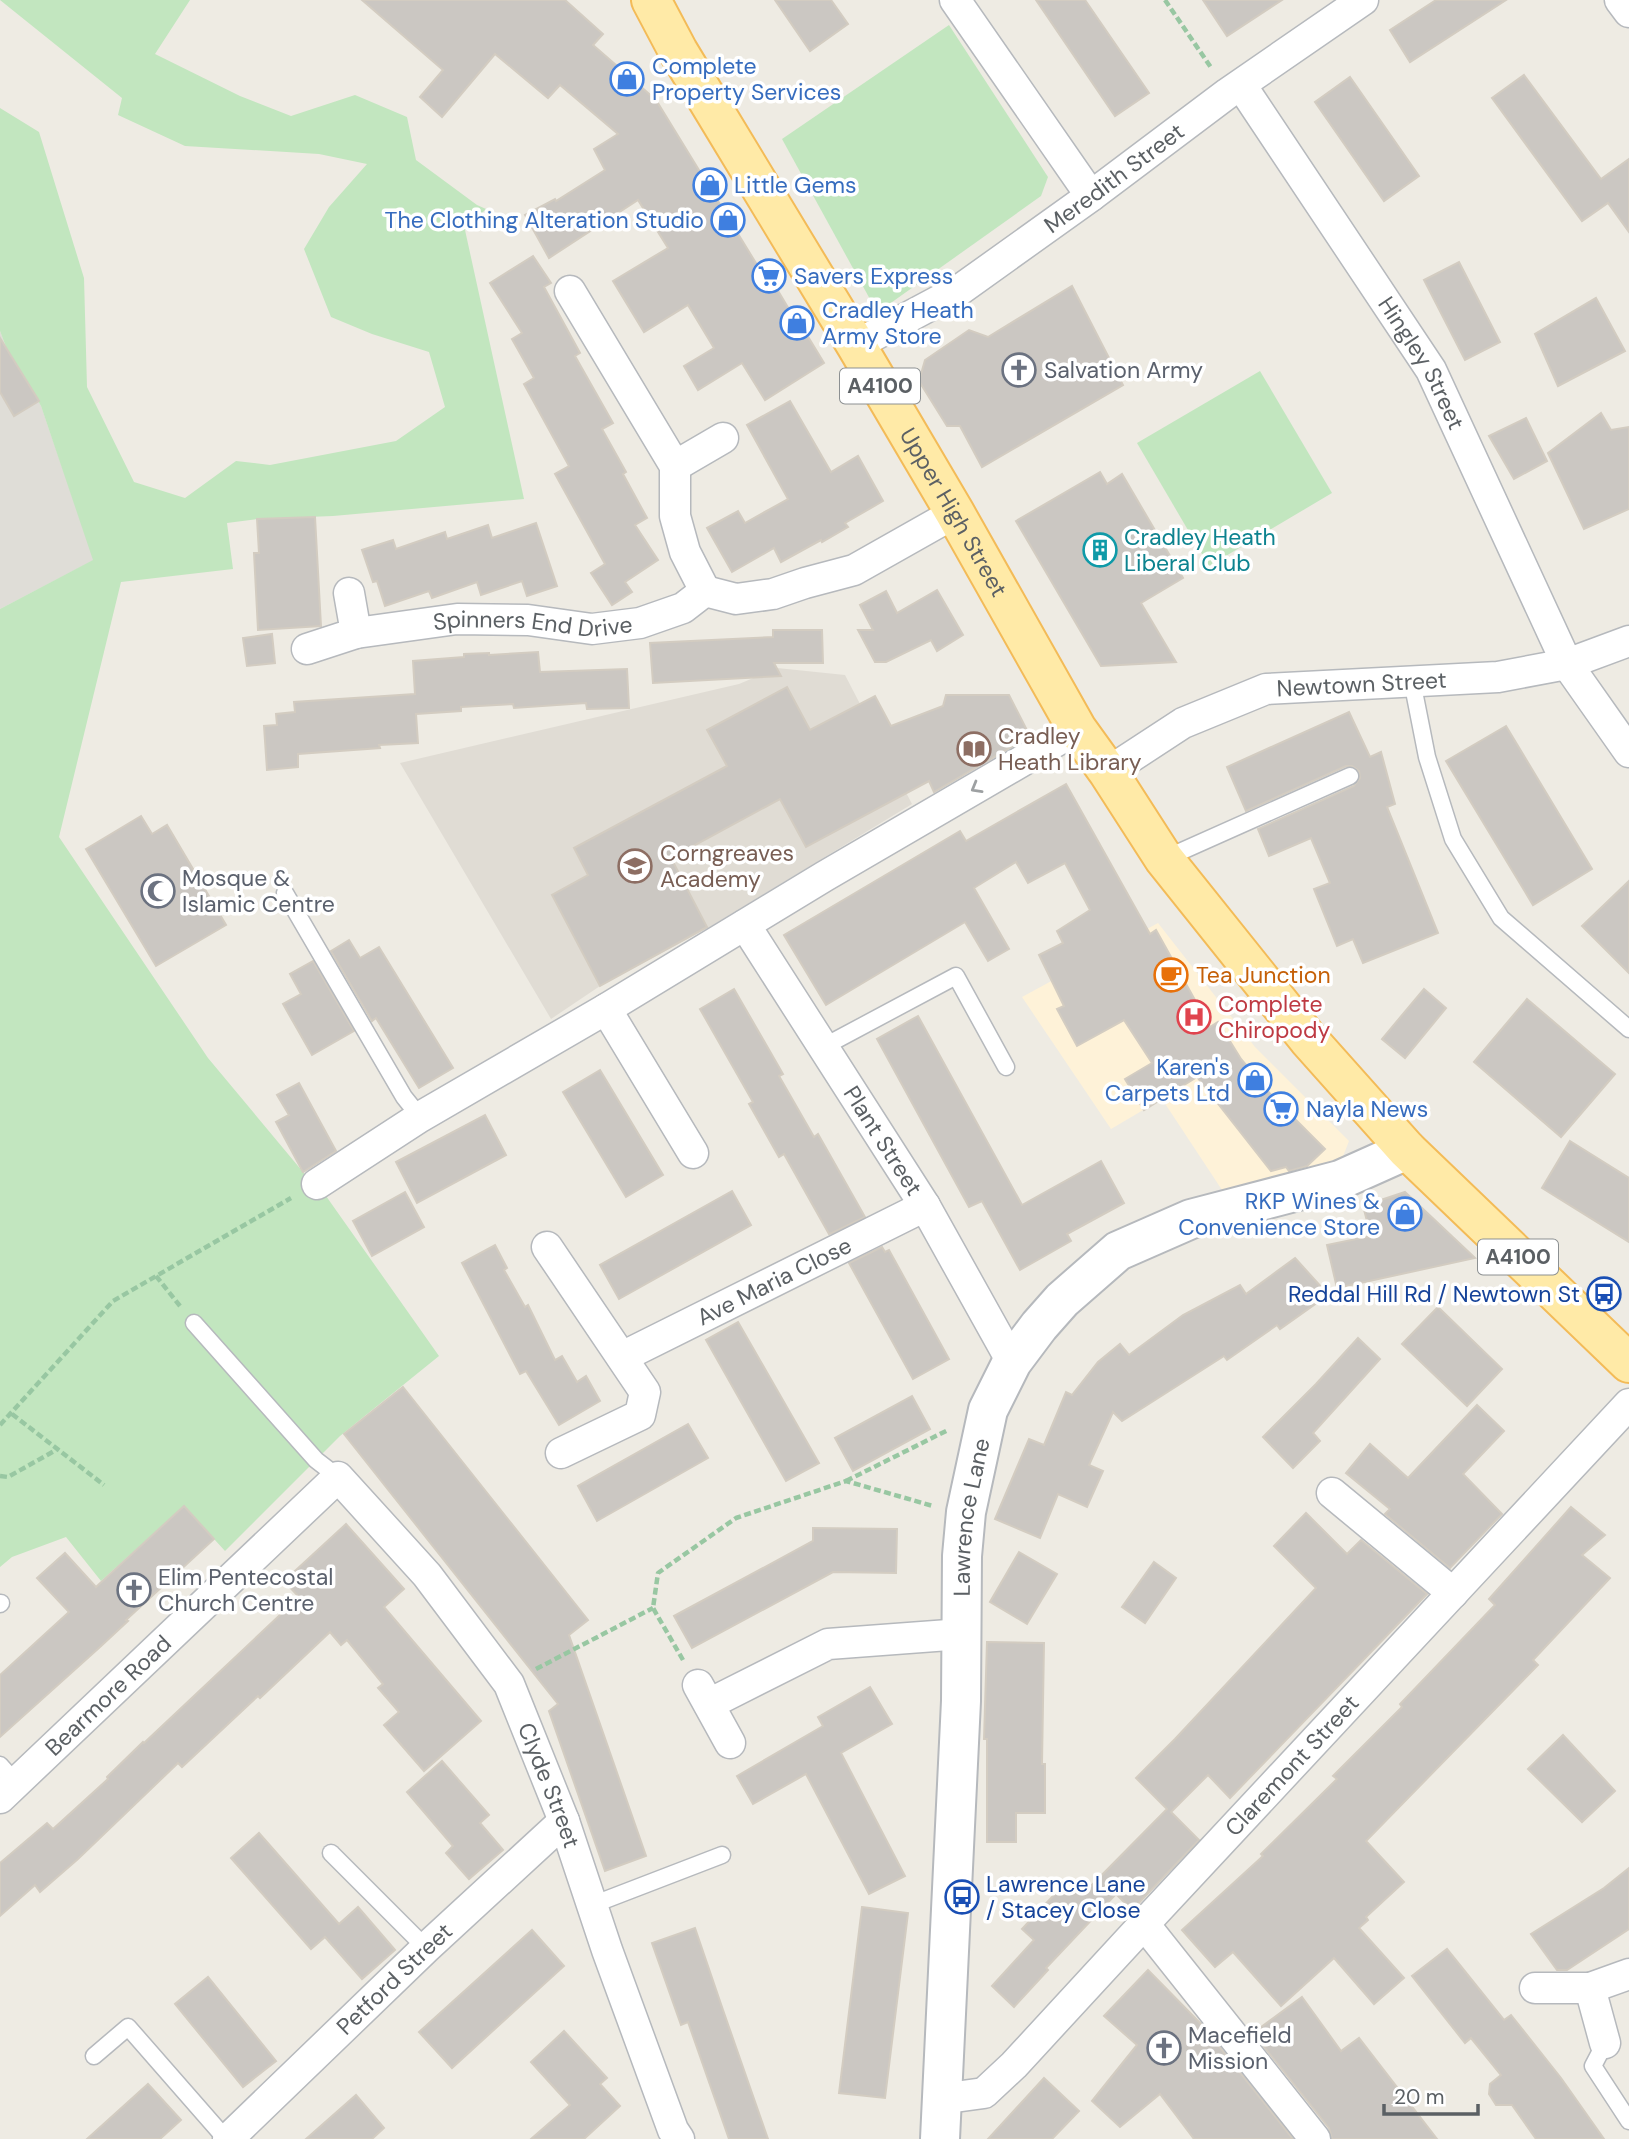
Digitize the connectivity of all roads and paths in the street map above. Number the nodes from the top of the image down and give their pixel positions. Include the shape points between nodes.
1 (651, 0) edge
2 (955, 0) edge
3 (1166, 0) edge
4 (1620, 0) edge
5 (1354, 3) edge
6 (1629, 12) edge
7 (1234, 89) junction
8 (1091, 196) junction
9 (570, 291) dead end
10 (856, 345) junction
11 (723, 438) dead end
12 (675, 466) junction
13 (955, 513) junction
14 (705, 591) junction
15 (349, 593) dead end
16 (356, 633) junction
17 (1629, 641) edge
18 (307, 649) dead end
19 (1567, 664) junction
20 (1412, 681) junction
21 (1077, 729) junction
22 (1629, 752) edge
23 (1108, 772) junction
24 (1350, 776) dead end
25 (1158, 851) junction
26 (285, 893) dead end
27 (745, 925) junction
28 (606, 1009) junction
29 (1629, 1029) edge
30 (823, 1047) junction
31 (1006, 1067) dead end
32 (420, 1117) junction
33 (1407, 1150) junction
34 (693, 1153) dead end
35 (317, 1184) joint
36 (925, 1206) junction
37 (547, 1247) dead end
38 (156, 1276) junction
39 (194, 1323) joint
40 (622, 1357) junction
41 (1012, 1362) junction
42 (1629, 1363) edge
43 (1629, 1404) edge
44 (988, 1410) junction
45 (12, 1414) junction
46 (0, 1426) edge
47 (56, 1450) junction
48 (561, 1453) dead end
49 (0, 1476) edge
50 (338, 1477) junction
51 (846, 1481) junction
52 (104, 1485) dead end
53 (1332, 1493) dead end
54 (966, 1512) junction
55 (1453, 1593) junction
56 (653, 1608) junction
57 (962, 1634) junction
58 (509, 1684) junction
59 (704, 1694) junction
60 (730, 1744) dead end
61 (5, 1782) edge
62 (564, 1821) junction
63 (331, 1853) dead end
64 (722, 1855) dead end
65 (592, 1905) junction
66 (1144, 1924) junction
67 (426, 1948) junction
68 (1629, 1975) edge
69 (1535, 1988) dead end
70 (1590, 1988) junction
71 (1605, 2043) joint
72 (94, 2056) dead end
73 (940, 2099) junction
74 (1629, 2121) edge
75 (672, 2136) edge
76 (227, 2139) edge
77 (940, 2139) edge
78 (1315, 2139) edge

1 - 10 main road, Upper High Street / A4100
2 - 8 street
3 - 7 path
4 - 6 street
5 - 7 street, Meredith Street
7 - 8 street, Meredith Street
7 - 19 street, Hingley Street via 1431,370
8 - 10 street, Meredith Street via 961,289
9 - 12 street
10 - 13 main road, Upper High Street / A4100
11 - 12 street
12 - 14 street via 675,516 685,552
13 - 14 street via 854,570 773,594 736,599
13 - 21 main road, Upper High Street / A4100
14 - 16 street, Spinners End Drive via 683,608 640,623 593,629 528,620 457,619
15 - 16 street
16 - 18 street, Spinners End Drive
17 - 19 street, Newtown Street
19 - 20 street, Newtown Street via 1498,677
19 - 22 street, Hingley Street
20 - 23 street, Newtown Street via 1266,689 1182,723
20 - 29 lane via 1427,757 1453,839 1501,918
21 - 23 main road, Upper High Street / A4100
21 -> 27 street
23 - 25 main road, Upper High Street / A4100
24 - 25 lane
25 - 33 main road, A4100 via 1308,1039
26 - 32 lane
27 - 28 street
27 - 30 street, Plant Street
28 - 32 street
28 - 34 street
30 - 31 lane via 956,976
30 - 36 street, Plant Street
32 - 35 street
33 - 41 street, Lawrence Lane via 1340,1180 1191,1219 1118,1251 1062,1300
33 - 42 main road, A4100
35 - 38 path
36 - 40 street, Ave Maria Close
36 - 41 street, Plant Street
37 - 40 street
38 - 39 path
38 - 45 path via 113,1301
39 - 50 lane via 316,1460
40 - 48 street via 645,1392 640,1415
41 - 44 street, Lawrence Lane
43 - 55 street, Claremont Street
44 - 51 path
44 - 54 street, Lawrence Lane
45 - 46 path
45 - 47 path
47 - 49 path via 8,1477
47 - 52 path
50 - 58 street, Clyde Street via 427,1576
50 - 61 street, Bearmore Road
51 - 54 path
51 - 56 path via 736,1518 658,1573
53 - 55 street
54 - 57 street, Lawrence Lane
55 - 66 street, Claremont Street
56 - 58 path
56 - 59 path
57 - 59 street via 828,1644
57 - 73 street, Lawrence Lane
58 - 62 street, Clyde Street
59 - 60 street
62 - 65 street, Clyde Street
62 - 67 street, Petford Street
63 - 67 lane
64 - 65 lane
65 - 75 street, Clyde Street
66 - 73 street, Claremont Street via 985,2093
66 - 78 street
67 - 76 street, Petford Street
68 - 70 street
69 - 70 street
70 - 71 street
71 - 74 lane via 1593,2066
72 - 76 lane via 128,2027
73 - 77 street, Lawrence Lane

